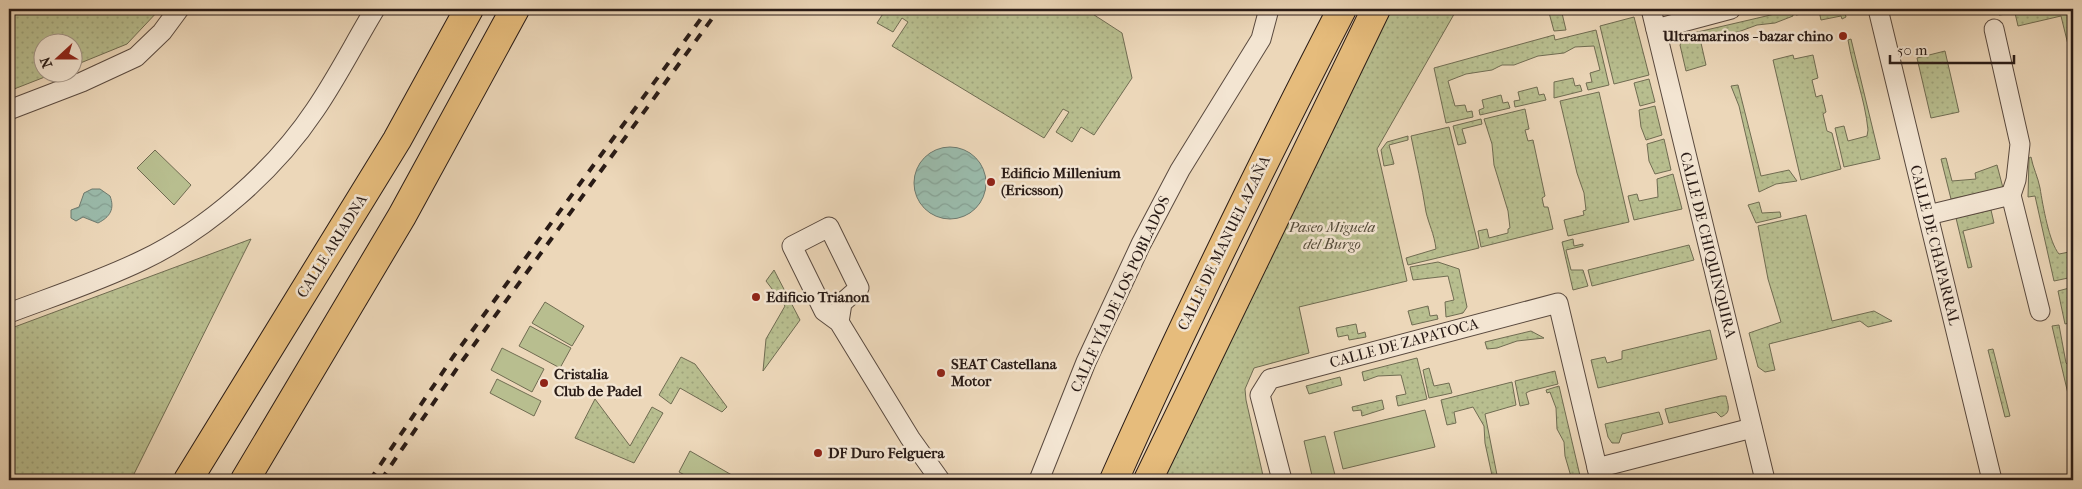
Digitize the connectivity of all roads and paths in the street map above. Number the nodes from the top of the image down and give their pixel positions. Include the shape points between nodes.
1 (179, 9) edge
2 (375, 9) edge
3 (469, 9) edge
4 (515, 9) edge
5 (1267, 9) edge
6 (1342, 9) edge
7 (1376, 9) edge
8 (1651, 9) edge
9 (1730, 9) edge
10 (1878, 9) edge
11 (1656, 29) junction
12 (1994, 29) dead end
13 (9, 110) edge
14 (2011, 195) junction
15 (1928, 215) junction
16 (2040, 311) dead end
17 (9, 312) edge
18 (839, 322) junction
19 (1752, 428) junction
20 (1598, 474) edge
21 (188, 480) edge
22 (245, 480) edge
23 (940, 480) edge
24 (1039, 480) edge
25 (1114, 480) edge
26 (1148, 480) edge
27 (1282, 480) edge
28 (1765, 480) edge
29 (1992, 480) edge

1 - 13 street via 162,32 136,57
2 - 17 street via 315,110 270,166 216,214 144,260
3 - 21 highway, CALLE ARIADNA via 397,140
4 - 22 highway via 402,216
5 - 24 street, CALLE VÍA DE LOS POBLADOS via 1261,39 1180,170 1141,244 1086,362
6 - 25 highway, CALLE DE MANUEL AZAÑA via 1252,183
7 - 26 highway
8 - 11 street, CALLE DE CHIQUINQUIRA
9 - 11 street
10 - 15 street, CALLE DE CHAPARRAL
11 - 19 street, CALLE DE CHIQUINQUIRA
12 - 14 street via 2020,144
14 - 15 street
14 - 16 street
15 - 29 street, CALLE DE CHAPARRAL
18 - 18 street via 824,311 792,246 828,227 859,288 842,303
18 - 23 street via 910,438
19 - 20 street
19 - 28 street, CALLE DE CHIQUINQUIRA
20 - 27 street, CALLE DE ZAPATOCA via 1558,303 1270,379 1260,395

